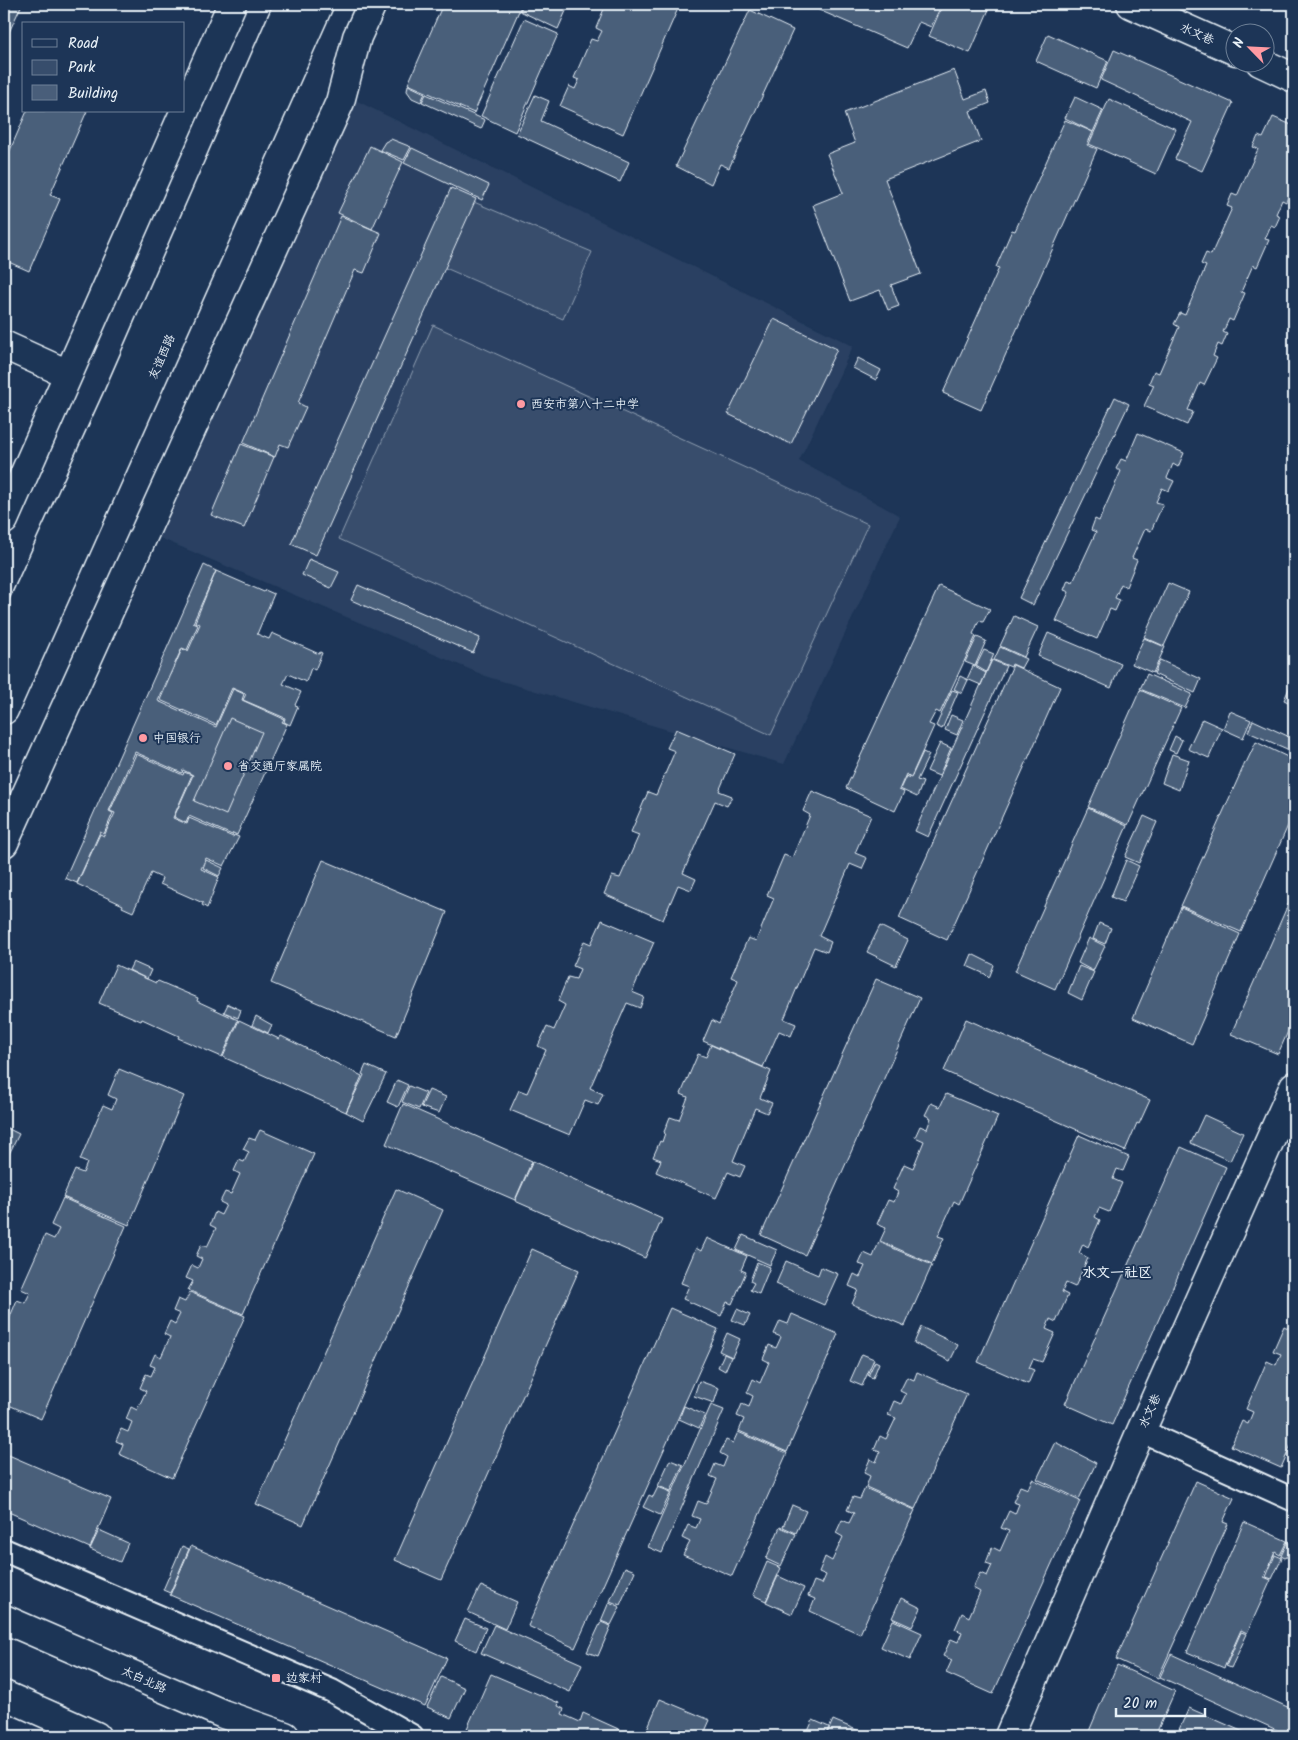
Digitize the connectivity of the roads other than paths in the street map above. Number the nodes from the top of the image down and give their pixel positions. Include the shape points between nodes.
1 (232, 4) edge
2 (289, 4) edge
3 (319, 4) edge
4 (372, 4) edge
5 (1131, 4) edge
6 (1226, 47) edge
7 (1276, 70) edge
8 (1294, 78) edge
9 (185, 110) edge
10 (184, 112) edge
11 (4, 345) edge
12 (68, 374) junction
13 (4, 520) edge
14 (4, 646) edge
15 (4, 710) edge
16 (4, 843) edge
17 (1294, 1086) edge
18 (1141, 1431) junction
19 (1294, 1500) edge
20 (4, 1550) edge
21 (4, 1619) edge
22 (4, 1695) edge
23 (96, 1736) edge
24 (286, 1736) edge
25 (412, 1736) edge
26 (1009, 1736) edge

1 - 9 street
2 - 14 street, 友谊西路 via 117,398
3 - 15 street, 友谊西路
4 - 16 street via 357,37 340,102
5 - 6 street, 水文巷
7 - 8 street
10 - 12 street
11 - 12 street
12 - 13 street
17 - 18 street, 水文巷
18 - 19 street
18 - 26 street, 水文巷
20 - 25 street via 332,1691
21 - 24 street, 太白北路 via 223,1714
22 - 23 street

